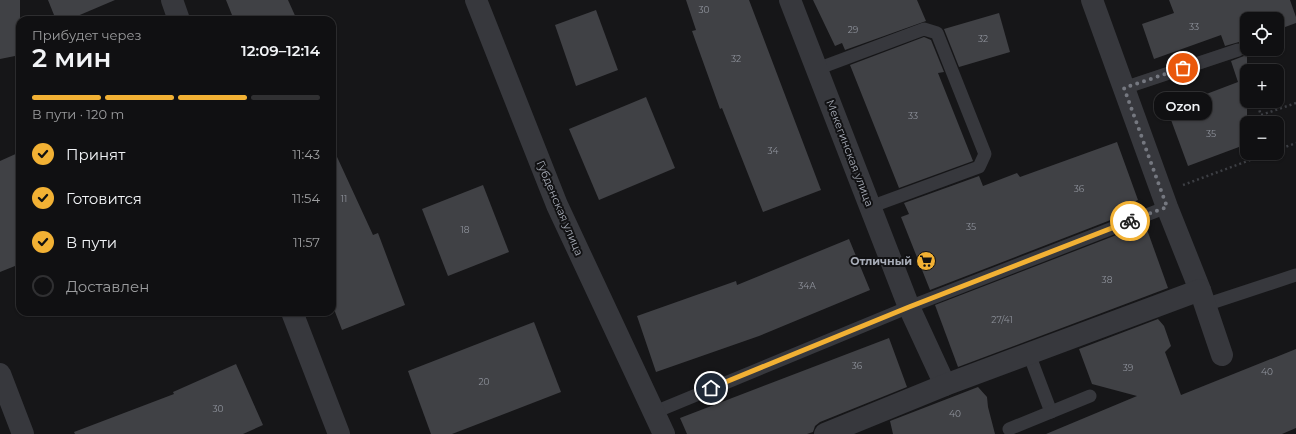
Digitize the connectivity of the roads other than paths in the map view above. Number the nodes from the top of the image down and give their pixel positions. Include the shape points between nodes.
1 (172, 0) edge
2 (476, 0) edge
3 (790, 0) edge
4 (1092, 0) edge
5 (178, 16) edge
6 (1238, 50) dead end
7 (817, 69) junction
8 (1124, 88) junction
9 (1164, 200) junction
10 (870, 207) junction
11 (1296, 275) edge
12 (1202, 298) junction
13 (909, 307) junction
14 (294, 316) edge
15 (1029, 354) junction
16 (1222, 355) dead end
17 (0, 374) edge
18 (945, 385) junction
19 (1090, 396) dead end
20 (655, 412) junction
21 (1051, 412) junction
22 (1009, 429) dead end
23 (834, 432) edge
24 (23, 434) edge
25 (339, 434) edge
26 (664, 434) edge

1 - 5 street
2 - 20 street, Губденская улица via 556,205
3 - 7 street, Мекегинская улица
4 - 8 street
6 - 8 lane
7 - 10 street, Мекегинская улица
7 - 10 lane via 924,29 937,33 985,154 979,167
8 - 9 street
9 - 12 street
9 - 13 lane
10 - 13 street, Мекегинская улица
11 - 12 lane
12 - 15 street
12 - 16 street
13 - 18 street, Мекегинская улица
13 - 20 lane
14 - 25 street
15 - 18 street
15 - 21 lane
17 - 24 street
18 - 23 street
19 - 21 lane
20 - 26 street, Губденская улица
21 - 22 lane

